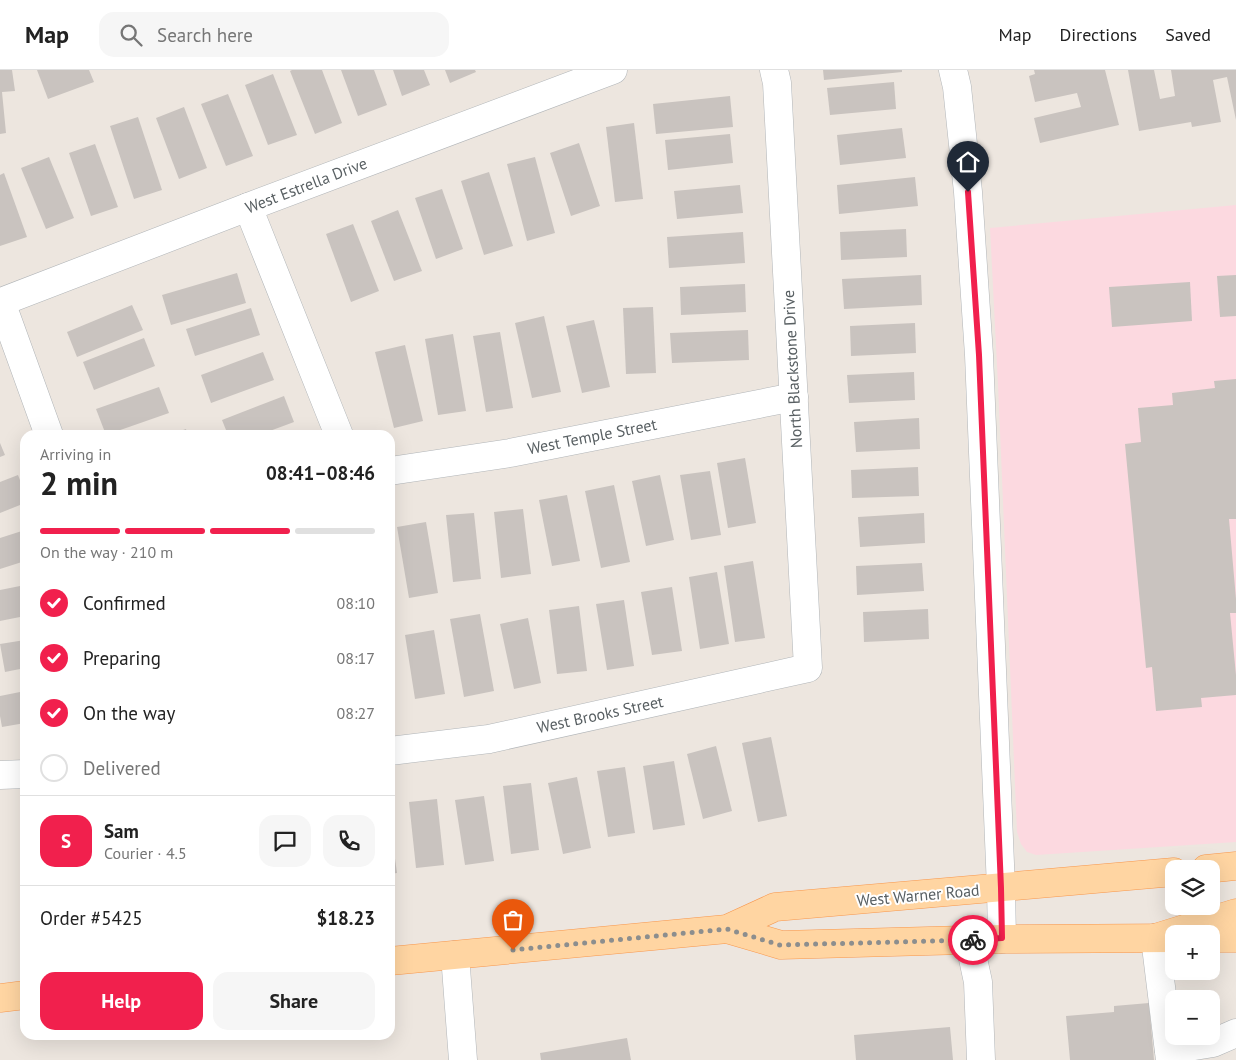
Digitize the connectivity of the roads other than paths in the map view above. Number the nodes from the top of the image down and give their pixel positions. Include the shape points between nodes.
1 (613, 70) edge
2 (774, 70) edge
3 (953, 70) edge
4 (248, 207) junction
5 (1, 302) edge
6 (794, 397) junction
7 (47, 430) edge
8 (337, 430) edge
9 (395, 470) edge
10 (808, 668) joint
11 (395, 750) edge
12 (20, 774) edge
13 (0, 775) edge
14 (1236, 866) edge
15 (1220, 868) edge
16 (1165, 873) edge
17 (1001, 888) junction
18 (1236, 913) edge
19 (1202, 925) edge
20 (727, 929) junction
21 (1002, 938) junction
22 (1165, 938) edge
23 (1220, 938) edge
24 (1236, 938) edge
25 (969, 940) junction
26 (454, 955) junction
27 (395, 961) edge
28 (1166, 980) edge
29 (20, 996) edge
30 (0, 998) edge
31 (1236, 1032) edge
32 (1169, 1055) edge
33 (464, 1060) edge
34 (981, 1060) edge

1 - 4 street, West Estrella Drive
2 - 6 street, North Blackstone Drive
3 - 17 street via 968,192 979,355
4 - 5 street, West Estrella Drive
4 - 8 street
5 - 7 street
6 - 9 street, West Temple Street via 510,453
6 - 10 street, North Blackstone Drive
10 - 11 street, West Brooks Street via 489,738
12 - 13 street
14 - 15 main road
16 - 17 main road, West Warner Road
17 - 20 main road, West Warner Road via 775,907
17 - 21 street
18 - 19 main road, West Warner Road
20 - 25 main road, West Warner Road via 780,945
20 - 26 main road, West Warner Road
21 - 22 main road, West Warner Road
21 - 25 main road, West Warner Road
23 - 24 main road
25 - 34 street via 978,982
26 - 27 main road, West Warner Road
26 - 33 street
28 - 32 street
29 - 30 main road
31 - 32 street via 1213,1043

